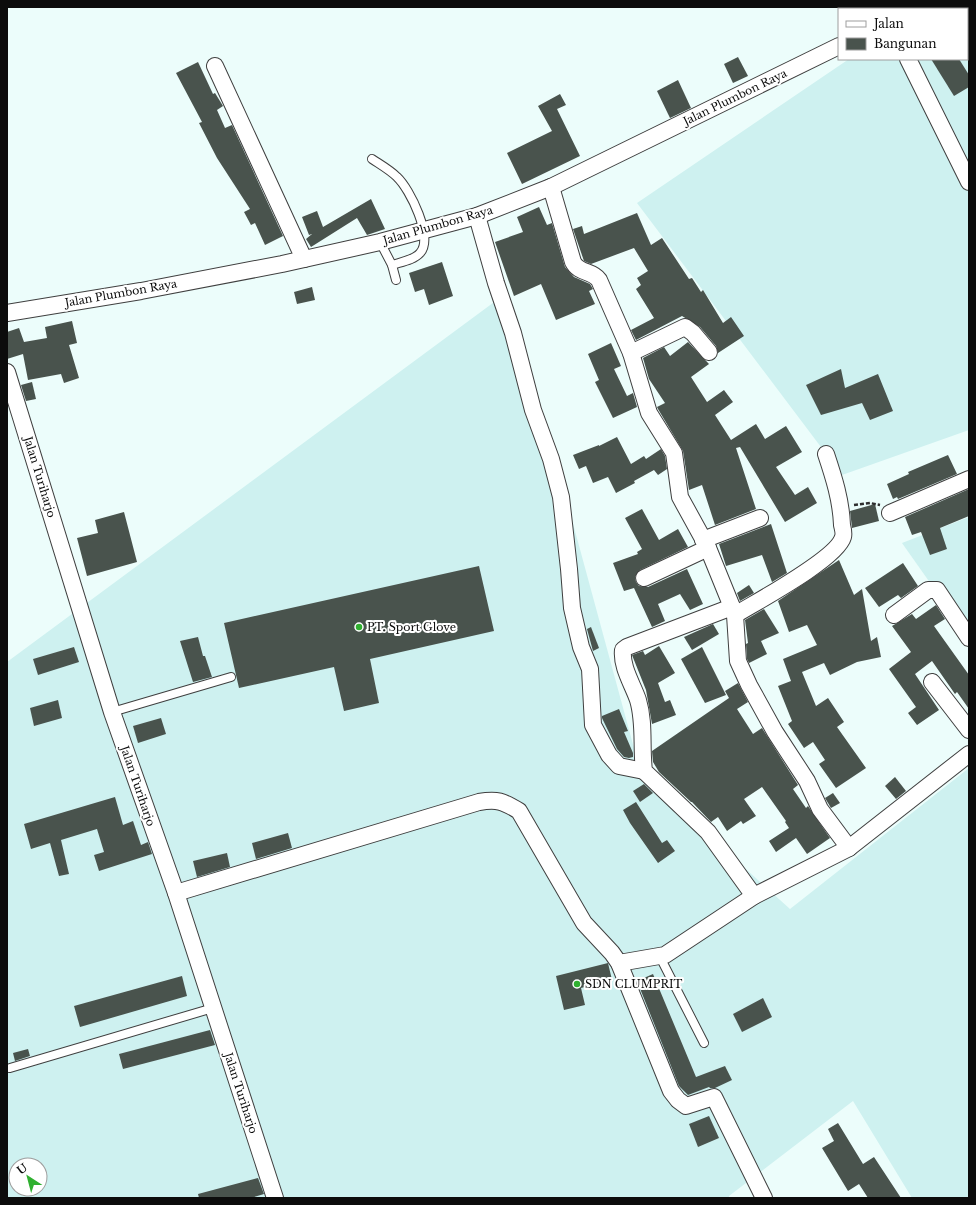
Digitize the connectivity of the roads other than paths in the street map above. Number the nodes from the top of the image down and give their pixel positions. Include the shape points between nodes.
1 (838, 46) edge
2 (908, 60) edge
3 (215, 66) dead end
4 (372, 159) dead end
5 (969, 182) edge
6 (551, 187) junction
7 (477, 216) junction
8 (423, 230) junction
9 (380, 242) junction
10 (304, 259) junction
11 (392, 266) junction
12 (396, 280) dead end
13 (7, 313) edge
14 (709, 352) dead end
15 (631, 353) junction
16 (7, 372) edge
17 (826, 454) dead end
18 (969, 479) edge
19 (890, 513) road end
20 (760, 518) dead end
21 (705, 544) junction
22 (644, 578) dead end
23 (734, 611) junction
24 (894, 615) dead end
25 (969, 638) edge
26 (231, 676) dead end
27 (932, 682) dead end
28 (112, 712) junction
29 (969, 730) edge
30 (969, 754) edge
31 (644, 771) junction
32 (849, 848) junction
33 (176, 893) junction
34 (754, 896) junction
35 (660, 957) junction
36 (619, 963) junction
37 (213, 1008) junction
38 (704, 1043) dead end
39 (10, 1068) dead end
40 (274, 1198) edge
41 (764, 1198) edge

1 - 6 street, Jalan Plumbon Raya
2 - 5 street
3 - 10 street
4 - 8 lane via 398,178 408,190
6 - 7 street, Jalan Plumbon Raya
6 - 15 street via 573,262 580,270 594,274 599,280
7 - 8 street, Jalan Plumbon Raya
7 - 31 street via 561,497 572,608 581,647 590,669 589,691 593,725 609,755 619,766
8 - 9 street, Jalan Plumbon Raya
8 - 11 lane via 422,252
9 - 10 street, Jalan Plumbon Raya
9 - 11 lane
10 - 13 street, Jalan Plumbon Raya
11 - 12 lane
14 - 15 street via 693,333 684,327
15 - 21 street via 649,413 674,453 680,497
16 - 28 street, Jalan Turiharjo
17 - 23 street via 839,492 843,537 832,553 788,584
18 - 19 street
20 - 21 street
21 - 22 street
21 - 23 street
23 - 31 street via 623,650 624,664 638,701 643,725
23 - 32 street via 738,661 749,685 807,781 820,809
24 - 25 street via 928,590 937,590
26 - 28 lane
27 - 29 street
28 - 33 street, Jalan Turiharjo
30 - 32 street
31 - 34 street via 708,832
32 - 34 street
33 - 36 street via 492,800 502,801 519,811 584,923
33 - 37 street, Jalan Turiharjo
34 - 35 street
35 - 36 street
35 - 38 lane
36 - 41 street via 671,1090 686,1106 714,1097
37 - 39 lane
37 - 40 street, Jalan Turiharjo

